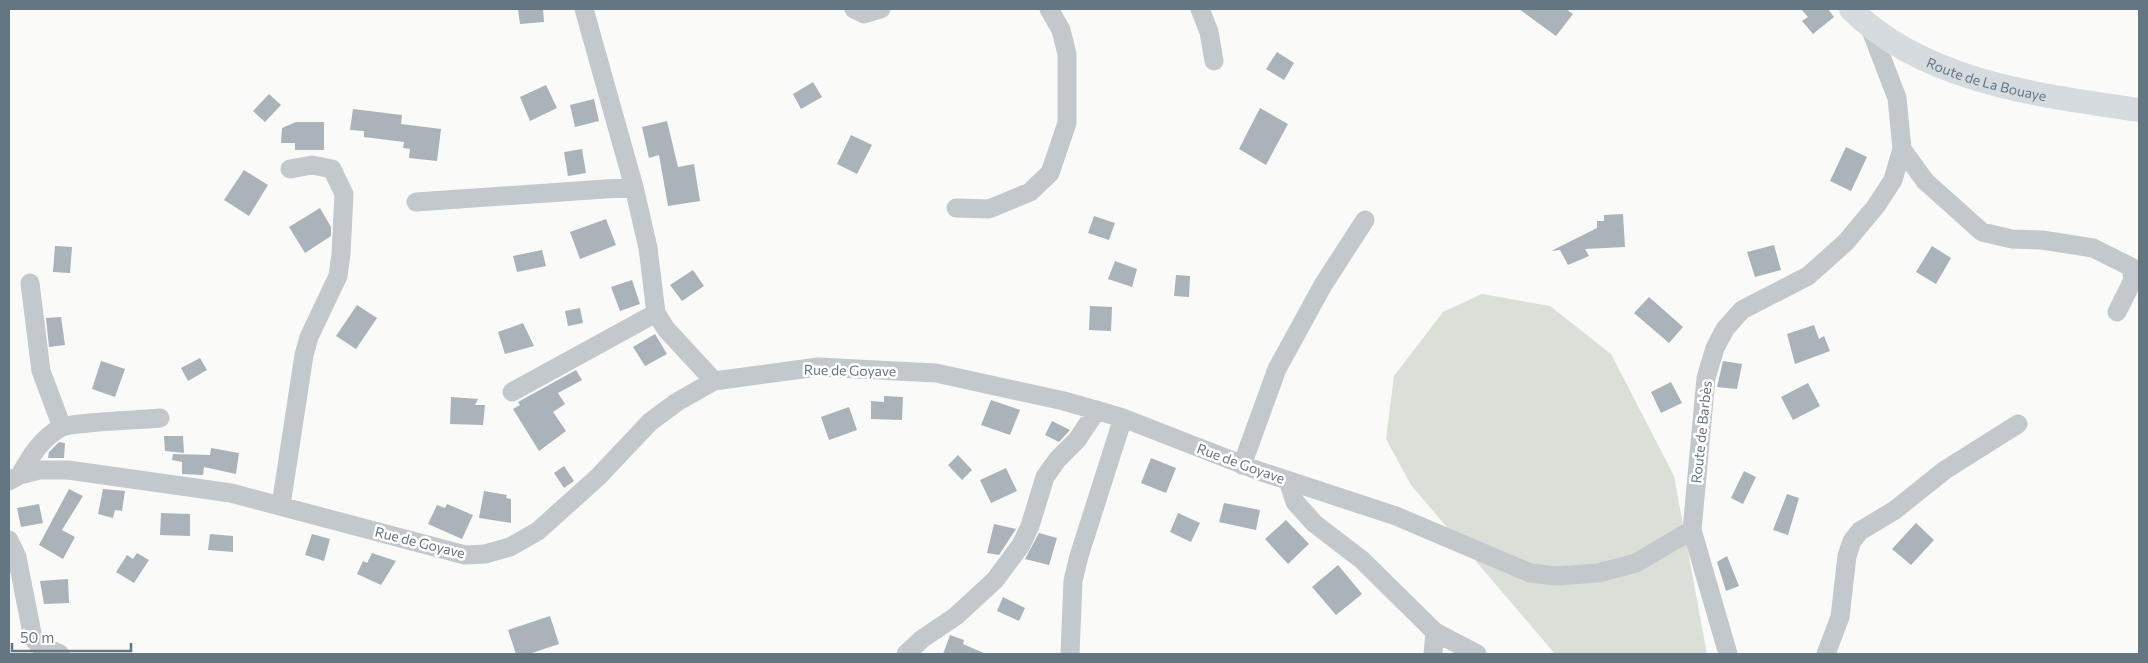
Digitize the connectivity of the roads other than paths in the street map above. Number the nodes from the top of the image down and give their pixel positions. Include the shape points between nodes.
1 (584, 9) edge
2 (854, 9) edge
3 (881, 9) edge
4 (1049, 9) edge
5 (1200, 9) edge
6 (1851, 9) edge
7 (1869, 25) junction
8 (1214, 61) dead end
9 (2139, 110) edge
10 (1902, 149) junction
11 (290, 169) dead end
12 (634, 187) junction
13 (416, 202) dead end
14 (956, 208) dead end
15 (1365, 220) dead end
16 (30, 283) dead end
17 (2117, 312) dead end
18 (656, 313) junction
19 (714, 381) junction
20 (512, 392) dead end
21 (1097, 410) junction
22 (160, 418) dead end
23 (1123, 418) junction
24 (2018, 424) dead end
25 (62, 427) junction
26 (1242, 465) junction
27 (15, 478) edge
28 (1288, 481) junction
29 (281, 505) junction
30 (1692, 530) junction
31 (9, 540) edge
32 (1435, 632) junction
33 (60, 654) edge
34 (906, 654) edge
35 (1070, 654) edge
36 (1433, 654) edge
37 (1477, 654) edge
38 (1728, 654) edge
39 (1826, 654) edge

1 - 12 street
2 - 3 street via 864,14
4 - 14 street via 1061,30 1067,54 1066,123 1050,173 1030,192 989,209
5 - 8 street via 1209,32
6 - 7 main road, Route de La Bouaye
7 - 9 main road, Route de La Bouaye via 1927,59 1983,81
7 - 10 street, Route de Barbès via 1898,98
10 - 17 street via 1925,181 1982,232 2012,240 2042,240 2093,248 2131,268 2133,280
10 - 30 street, Route de Barbès via 1894,180 1846,242 1808,276 1742,310 1715,348 1706,378
11 - 29 street via 312,165 332,169 344,194 338,276 312,329 304,355
12 - 13 street
12 - 18 street via 648,248
15 - 26 street via 1323,285 1277,369
16 - 25 street via 41,371
18 - 19 street via 666,329
18 - 20 street
19 - 21 street, Rue de Goyave via 818,367 936,373
19 - 29 street, Rue de Goyave via 650,422 566,507 538,531 510,547 485,554 465,555
21 - 23 street, Rue de Goyave
21 - 34 street via 1077,440 1045,477 1030,526 995,580 956,616
22 - 25 street
23 - 26 street, Rue de Goyave
23 - 35 street via 1079,556 1072,598
24 - 39 street via 1945,470 1895,510 1860,531 1847,556 1840,616
25 - 27 street via 32,453
26 - 28 street, Rue de Goyave
27 - 29 street, Rue de Goyave via 39,470 68,470 224,492
28 - 30 street, Rue de Goyave via 1396,516 1530,574 1598,573 1636,563
28 - 32 street via 1295,502 1315,524 1400,594
30 - 38 street, Route de Barbès
31 - 33 street via 17,557 33,638 39,645
32 - 36 street
32 - 37 street

